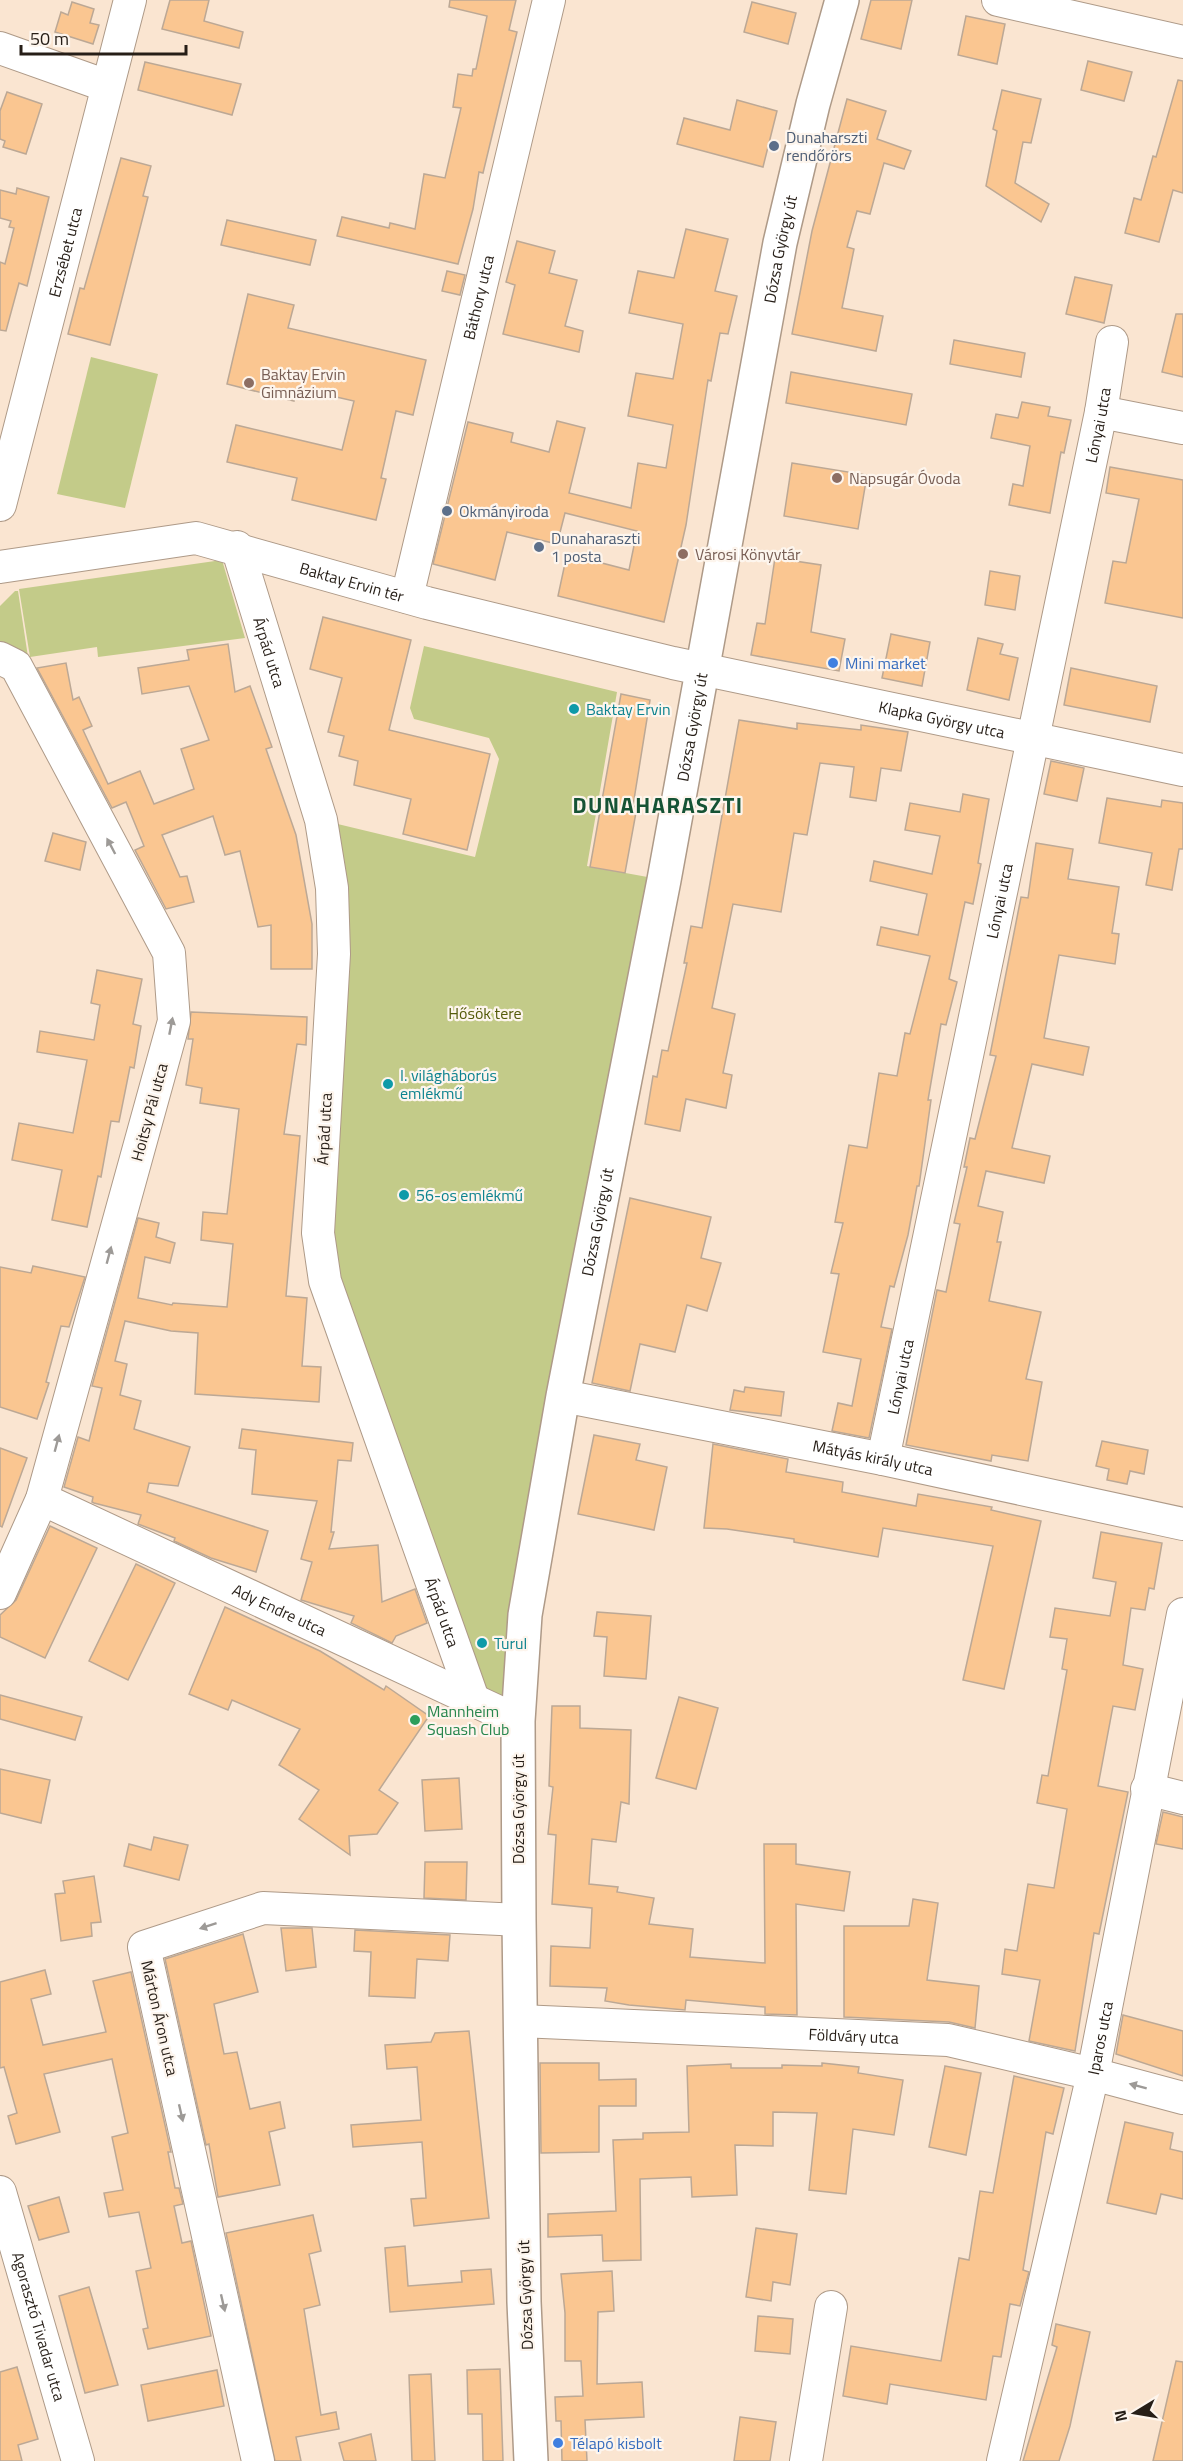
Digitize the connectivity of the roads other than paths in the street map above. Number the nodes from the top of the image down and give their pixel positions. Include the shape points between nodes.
1 (130, 0) edge
2 (549, 0) edge
3 (842, 0) edge
4 (998, 0) edge
5 (1183, 42) edge
6 (0, 48) edge
7 (107, 86) junction
8 (1112, 342) dead end
9 (1101, 412) junction
10 (1183, 428) edge
11 (0, 505) edge
12 (237, 547) junction
13 (0, 567) edge
14 (407, 597) junction
15 (0, 658) edge
16 (702, 669) junction
17 (1032, 738) junction
18 (1183, 770) edge
19 (563, 1396) junction
20 (883, 1459) junction
21 (42, 1499) junction
22 (1183, 1524) edge
23 (0, 1593) edge
24 (1183, 1614) edge
25 (473, 1699) junction
26 (518, 1721) junction
27 (1147, 1789) junction
28 (1183, 1798) edge
29 (519, 1920) junction
30 (520, 2021) junction
31 (1093, 2074) junction
32 (1183, 2098) edge
33 (0, 2192) edge
34 (831, 2307) dead end
35 (78, 2461) edge
36 (258, 2461) edge
37 (531, 2461) edge
38 (806, 2461) edge
39 (1003, 2461) edge

1 - 7 street, Erzsébet utca
2 - 14 street, Báthory utca
3 - 16 main road, Dózsa György út via 780,243
4 - 5 street
6 - 7 street
7 - 11 street, Erzsébet utca
8 - 9 street, Lónyai utca
9 - 10 street
9 - 17 street, Lónyai utca
12 - 13 street, Baktay Ervin tér via 196,538
12 - 14 street, Baktay Ervin tér
12 - 25 street, Árpád utca via 321,820 332,888 334,954 318,1233 325,1281
14 - 16 street, Baktay Ervin tér
21 -> 15 street, Hoitsy Pál utca via 174,1021 169,953 16,666
16 - 17 street, Klapka György utca
16 - 19 main road, Dózsa György út
17 - 18 street, Klapka György utca
17 - 20 street, Lónyai utca
19 - 20 street, Mátyás király utca
19 - 26 main road, Dózsa György út via 525,1615
20 - 22 street, Mátyás király utca
21 - 23 street, Hoitsy Pál utca
21 - 25 street, Ady Endre utca
24 - 27 street, Iparos utca
25 - 26 street, Ady Endre utca
26 - 29 main road, Dózsa György út
27 - 28 street
27 - 31 street, Iparos utca
29 - 30 main road, Dózsa György út
29 -> 36 street, Márton Áron utca via 263,1908 144,1947
30 - 31 street, Földváry utca via 948,2040
30 - 37 main road, Dózsa György út via 524,2302
32 -> 31 street, Földváry utca
31 - 39 street, Iparos utca
33 - 35 street, Agorasztó Tivadar utca
34 - 38 street

